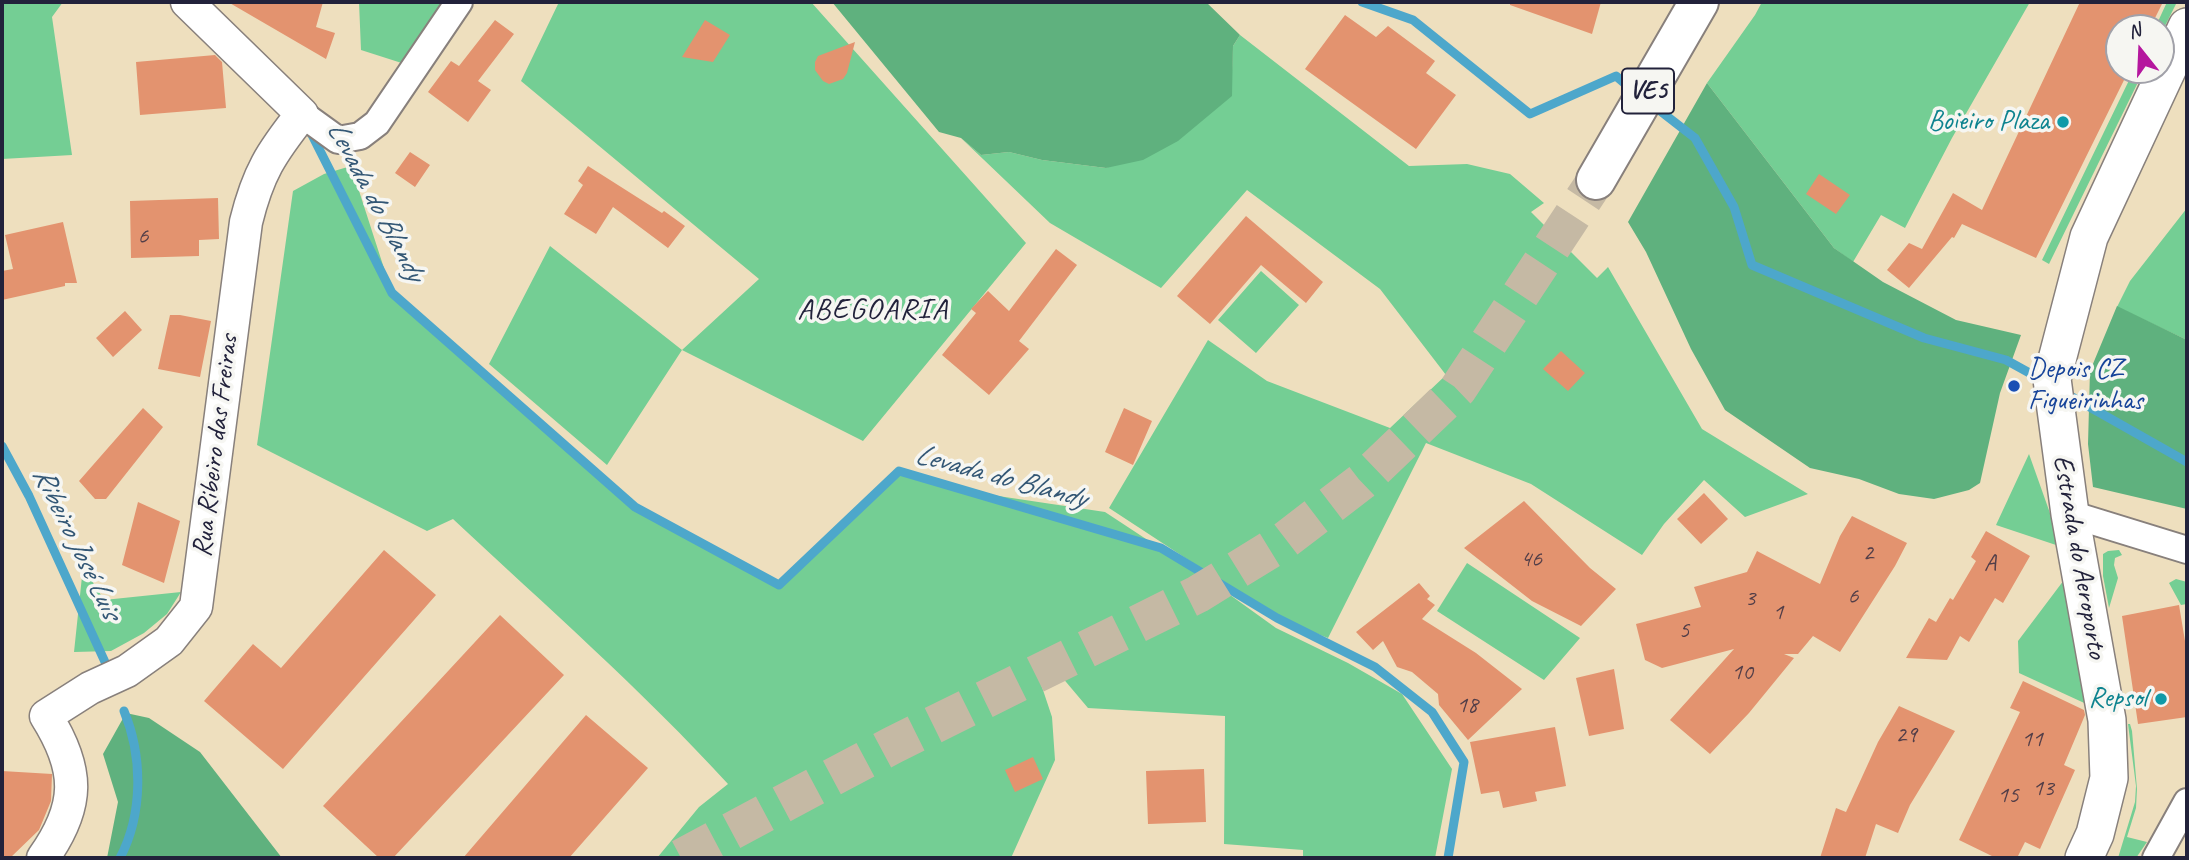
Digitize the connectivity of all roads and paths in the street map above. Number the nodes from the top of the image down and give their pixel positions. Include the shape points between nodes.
1 (187, 2) edge
2 (459, 2) edge
3 (1699, 2) edge
4 (2187, 27) edge
5 (302, 114) junction
6 (1596, 180) tunnel mouth
7 (2070, 514) junction
8 (2187, 550) edge
9 (2187, 802) edge
10 (43, 858) edge
11 (2084, 858) edge
12 (2156, 858) edge

1 - 5 street
2 - 5 street via 377,123 360,136 338,140
3 - 6 main road, VE5
4 - 7 main road, Estrada do Aeroporto via 2089,237 2052,379
5 - 10 street, Rua Ribeiro das Freiras via 265,165 246,222 196,607 169,641 127,671 46,716 61,740 71,793 67,817
7 - 8 street
7 - 11 main road, Estrada do Aeroporto via 2108,731 2109,778
9 - 12 street

